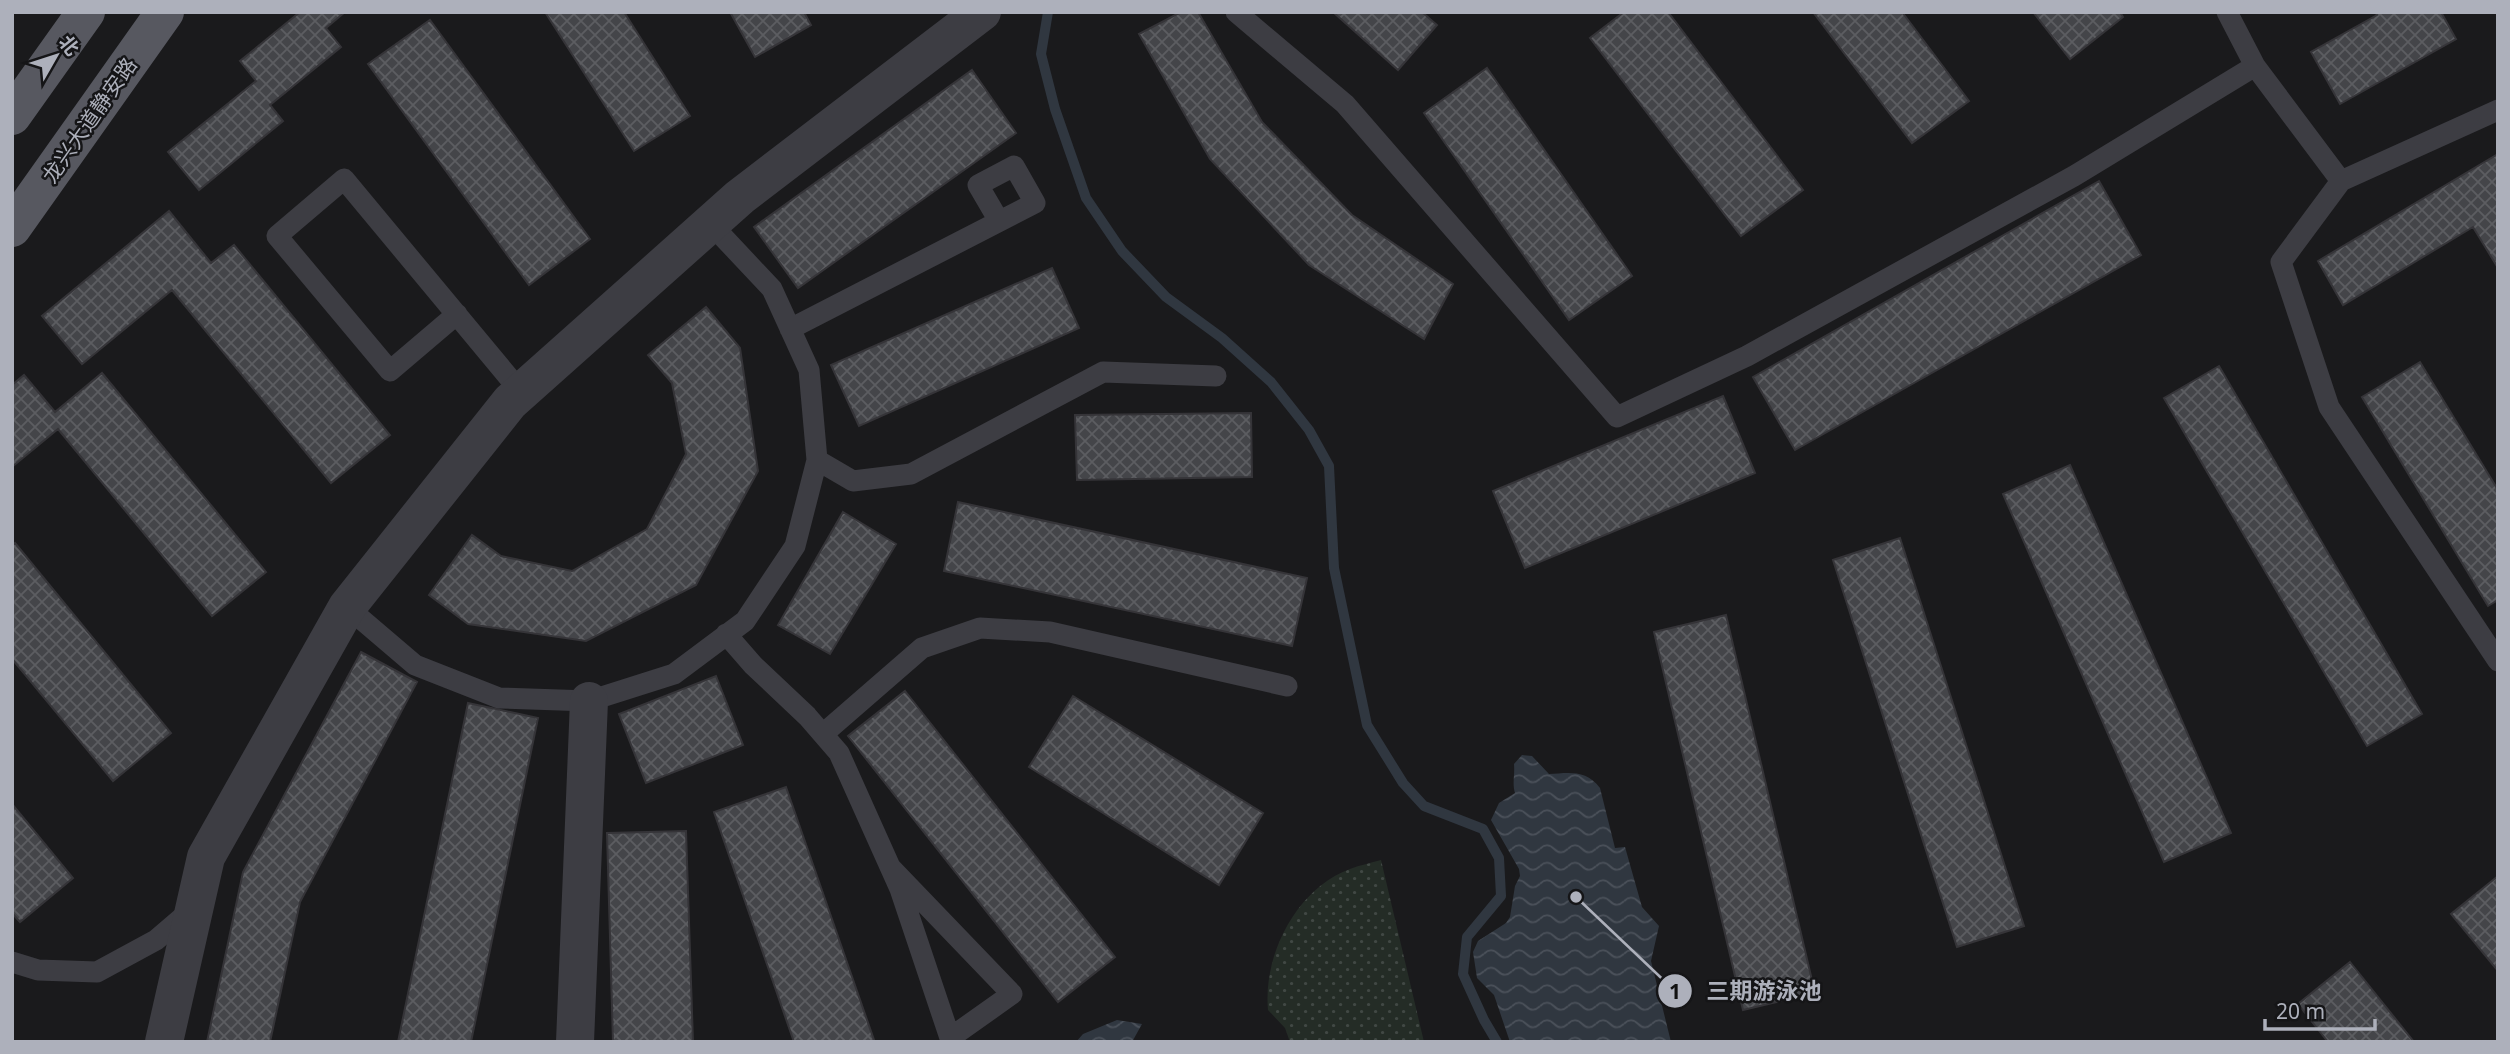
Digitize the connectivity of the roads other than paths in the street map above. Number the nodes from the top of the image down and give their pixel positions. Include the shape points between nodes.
1 (165, 12) edge
2 (982, 12) edge
3 (1236, 12) edge
4 (2227, 12) edge
5 (72, 19) edge
6 (2255, 66) junction
7 (2498, 110) edge
8 (12, 116) edge
9 (2340, 181) junction
10 (999, 221) dead end
11 (710, 223) junction
12 (12, 228) edge
13 (457, 314) junction
14 (790, 329) junction
15 (1216, 376) dead end
16 (521, 391) junction
17 (817, 460) junction
18 (348, 607) junction
19 (726, 634) junction
20 (2498, 661) edge
21 (1287, 687) dead end
22 (589, 701) junction
23 (823, 734) junction
24 (891, 867) junction
25 (195, 906) junction
26 (12, 962) edge
27 (164, 1042) edge
28 (575, 1042) edge

1 - 12 main road, 龙兴大道静安路
2 - 11 street
3 - 6 lane via 1345,104 1617,417 1747,356 2074,176
4 - 6 lane
5 - 8 main road
6 - 9 lane
7 - 9 lane
9 - 20 lane via 2281,261 2329,407
10 - 14 lane
11 - 14 lane via 772,289
11 - 16 street
13 - 13 lane via 344,179 277,236 390,371
13 - 16 lane
14 - 17 lane via 809,370
15 - 17 lane via 1103,372 911,474 853,481
16 - 18 street
17 - 19 lane via 795,546 745,621
18 - 22 lane via 415,665 499,698
18 - 25 street via 206,857
19 - 22 lane via 674,674
19 - 23 lane
21 - 23 lane via 1050,632 980,628 922,648
22 - 28 street
23 - 24 lane via 839,753
24 - 24 lane via 900,889 950,1038 1012,994
25 - 26 lane via 156,940 97,972 38,971
25 - 27 street

